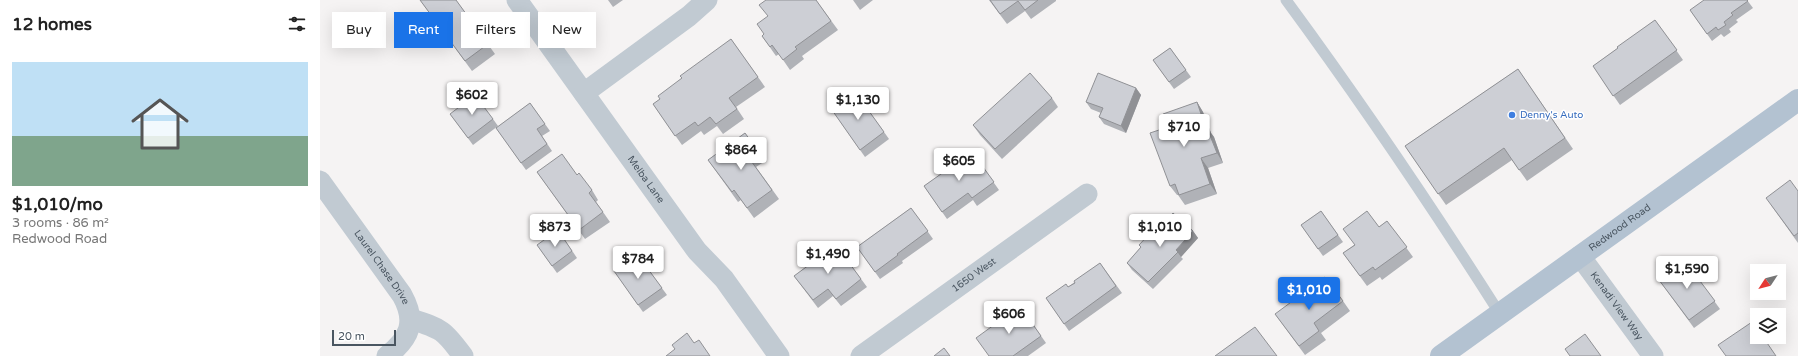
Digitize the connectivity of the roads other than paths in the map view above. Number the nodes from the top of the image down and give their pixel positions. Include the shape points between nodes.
1 (516, 0) edge
2 (707, 0) edge
3 (1286, 0) edge
4 (584, 93) junction
5 (1798, 100) edge
6 (320, 181) edge
7 (1087, 194) dead end
8 (1580, 256) junction
9 (1500, 314) junction
10 (411, 319) junction
11 (387, 356) edge
12 (463, 356) edge
13 (779, 356) edge
14 (861, 356) edge
15 (1441, 356) edge
16 (1653, 356) edge

1 - 4 street, Melba Lane
2 - 4 street
3 - 9 lane via 1352,90 1438,216
4 - 13 street, Melba Lane via 697,251 724,279
5 - 8 main road, Redwood Road
6 - 10 street, Laurel Chase Drive via 402,295 409,307
7 - 14 street, 1650 West
8 - 9 main road, Redwood Road
8 - 16 street, Kenadi View Way
9 - 15 main road, Redwood Road
10 - 11 street, Laurel Chase Drive via 408,333 400,345
10 - 12 street via 436,327 447,335

